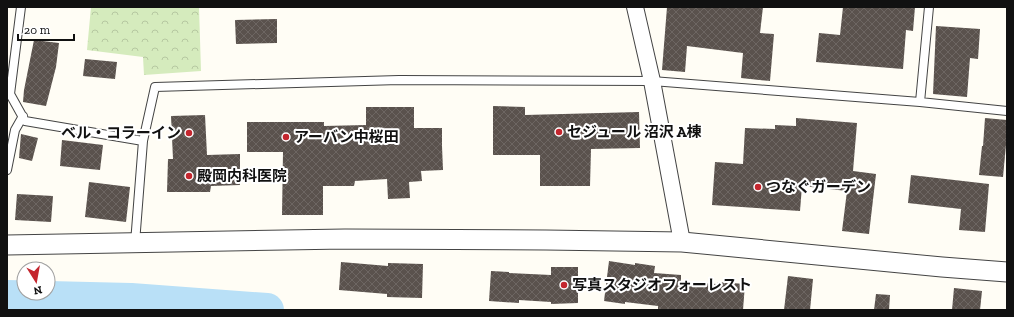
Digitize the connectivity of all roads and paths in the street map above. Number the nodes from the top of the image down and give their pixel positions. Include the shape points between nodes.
1 (21, 7) edge
2 (635, 7) edge
3 (929, 7) edge
4 (652, 81) junction
5 (920, 102) junction
6 (1007, 111) edge
7 (22, 116) junction
8 (143, 141) junction
9 (7, 170) edge
10 (682, 242) junction
11 (135, 243) junction
12 (7, 245) edge
13 (1007, 272) edge

1 - 7 lane via 10,94
2 - 4 street
3 - 5 lane
4 - 5 lane
4 - 8 lane via 399,80 156,87
4 - 10 street
5 - 6 lane
7 - 8 lane via 25,122
7 - 9 lane via 15,130
8 - 11 lane
10 - 11 street via 345,239
10 - 13 street
11 - 12 street

